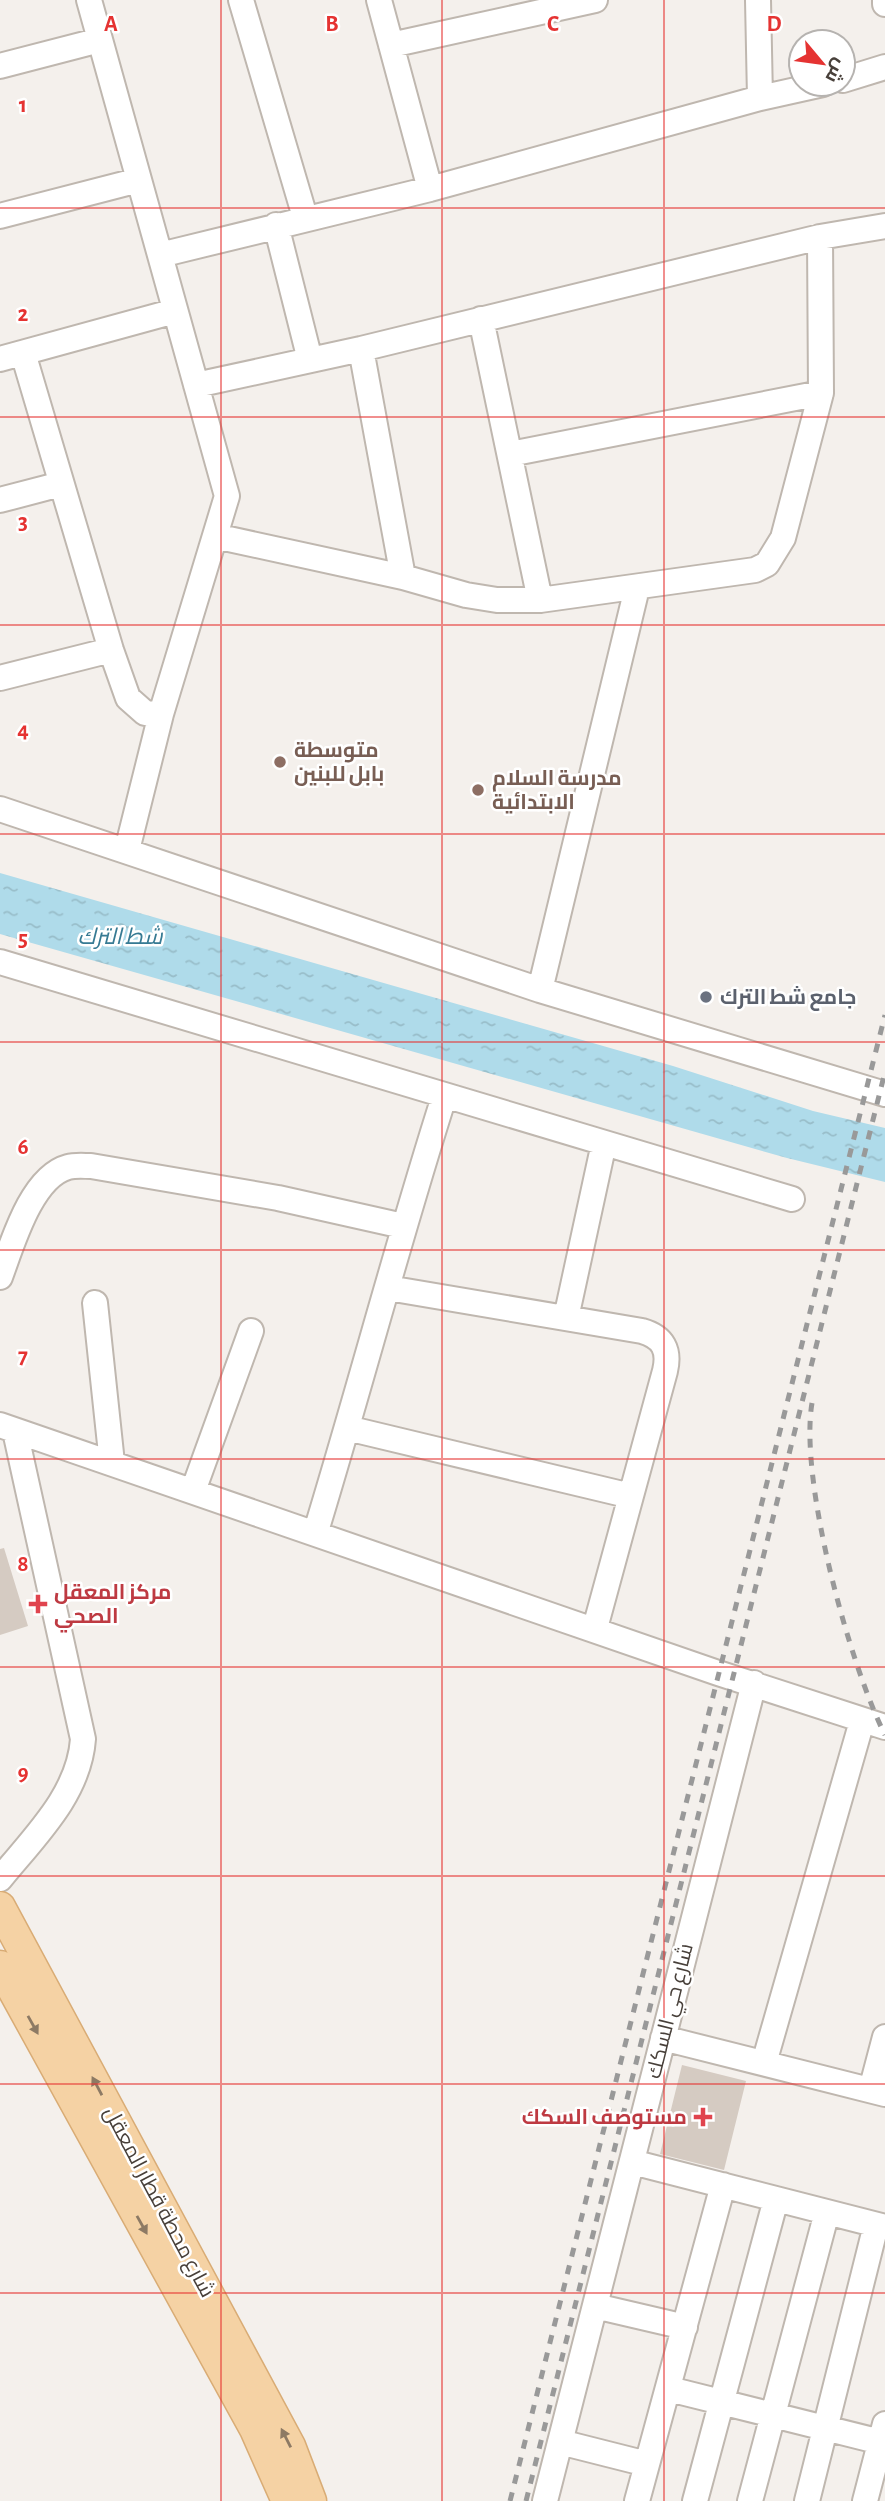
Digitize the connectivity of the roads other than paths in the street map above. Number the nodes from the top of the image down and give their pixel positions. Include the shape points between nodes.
1 (89, 0) edge
2 (241, 0) edge
3 (379, 0) edge
4 (595, 0) edge
5 (758, 0) edge
6 (531, 7) edge
7 (100, 40) junction
8 (391, 45) junction
9 (0, 66) edge
10 (885, 67) edge
11 (857, 76) edge
12 (787, 92) edge
13 (761, 98) junction
14 (139, 180) junction
15 (430, 189) junction
16 (0, 216) edge
17 (305, 216) junction
18 (276, 225) junction
19 (885, 226) edge
20 (820, 237) junction
21 (160, 255) junction
22 (175, 311) junction
23 (481, 319) junction
24 (361, 349) junction
25 (11, 356) edge
26 (310, 360) junction
27 (196, 385) junction
28 (821, 393) junction
29 (510, 454) junction
30 (61, 484) junction
31 (0, 500) edge
32 (215, 536) junction
33 (403, 577) junction
34 (637, 588) junction
35 (540, 600) junction
36 (111, 650) junction
37 (0, 678) edge
38 (161, 714) junction
39 (0, 809) edge
40 (127, 849) junction
41 (0, 962) edge
42 (540, 990) junction
43 (885, 1094) edge
44 (444, 1097) junction
45 (604, 1143) junction
46 (792, 1199) dead end
47 (403, 1226) junction
48 (0, 1277) edge
49 (388, 1288) junction
50 (95, 1303) dead end
51 (566, 1318) junction
52 (251, 1331) dead end
53 (7, 1428) edge
54 (347, 1428) junction
55 (112, 1463) junction
56 (193, 1491) junction
57 (631, 1496) junction
58 (316, 1531) junction
59 (595, 1628) junction
60 (754, 1683) junction
61 (873, 1724) edge
62 (0, 1879) edge
63 (0, 1907) edge
64 (0, 1966) edge
65 (885, 2037) edge
66 (663, 2038) junction
67 (764, 2063) junction
68 (878, 2092) edge
69 (632, 2162) junction
70 (723, 2185) junction
71 (776, 2199) junction
72 (827, 2212) junction
73 (881, 2226) edge
74 (595, 2306) junction
75 (685, 2327) junction
76 (669, 2389) junction
77 (722, 2402) junction
78 (773, 2415) junction
79 (825, 2428) junction
80 (883, 2436) edge
81 (560, 2442) junction
82 (647, 2464) junction
83 (286, 2501) edge
84 (311, 2501) edge
85 (545, 2501) edge
86 (638, 2501) edge
87 (695, 2501) edge
88 (750, 2501) edge
89 (807, 2501) edge
90 (865, 2501) edge

1 - 7 street
2 - 17 street
3 - 8 street
4 - 6 street
5 - 13 street
6 - 8 street
7 - 9 street
7 - 14 street
8 - 15 street
10 - 11 street
12 - 13 street
13 - 15 street
14 - 16 street
14 - 21 street
15 - 17 street
17 - 18 street
18 - 21 street
18 - 26 street
19 - 20 street
20 - 23 street
20 - 28 street
21 - 22 street
22 - 25 street
22 - 27 street
23 - 24 street
23 - 29 street
24 - 26 street
24 - 33 street
25 - 30 street
26 - 27 street
27 - 32 street via 227,496
28 - 29 street
28 - 34 street via 783,538 767,564 755,570
29 - 35 street
30 - 31 street
30 - 36 street
32 - 33 street
32 - 38 street
33 - 35 street via 466,595
34 - 35 street
34 - 42 street
36 - 37 street
36 - 38 street via 128,698 145,713
38 - 40 street
39 - 40 street
40 - 42 street
41 - 44 street
42 - 43 street
44 - 45 street
44 - 47 street
45 - 46 street
45 - 51 street
47 - 48 street via 278,1198 91,1166 68,1167 45,1180 21,1222
47 - 49 street
49 - 51 street
49 - 54 street
50 - 55 street
51 - 57 street via 642,1331 655,1335 664,1345 668,1358
52 - 56 street
53 - 55 street
53 - 62 street via 83,1739 74,1783
54 - 57 street
54 - 58 street
55 - 56 street
56 - 58 street
57 - 59 street
58 - 59 street
59 - 60 street
60 - 61 street
60 - 66 street, شارع حي السكك
61 - 67 street
84 -> 63 main road, شارع محطة قطار المعقل via 290,2446
64 -> 83 main road, شارع محطة قطار المعقل via 255,2429
65 - 68 street
66 - 67 street
66 - 69 street, شارع حي السكك
67 - 68 street
69 - 70 street
69 - 74 street, شارع حي السكك
70 - 71 street
70 - 75 street
71 - 72 street
71 - 77 street
72 - 73 street
72 - 78 street
73 - 79 street
74 - 75 street
74 - 81 street, شارع حي السكك
75 - 76 street
76 - 77 street
76 - 82 street
77 - 78 street
77 - 87 street
78 - 79 street
78 - 88 street
79 - 80 street
79 - 89 street
80 - 90 street
81 - 82 street
81 - 85 street, شارع حي السكك
82 - 86 street

